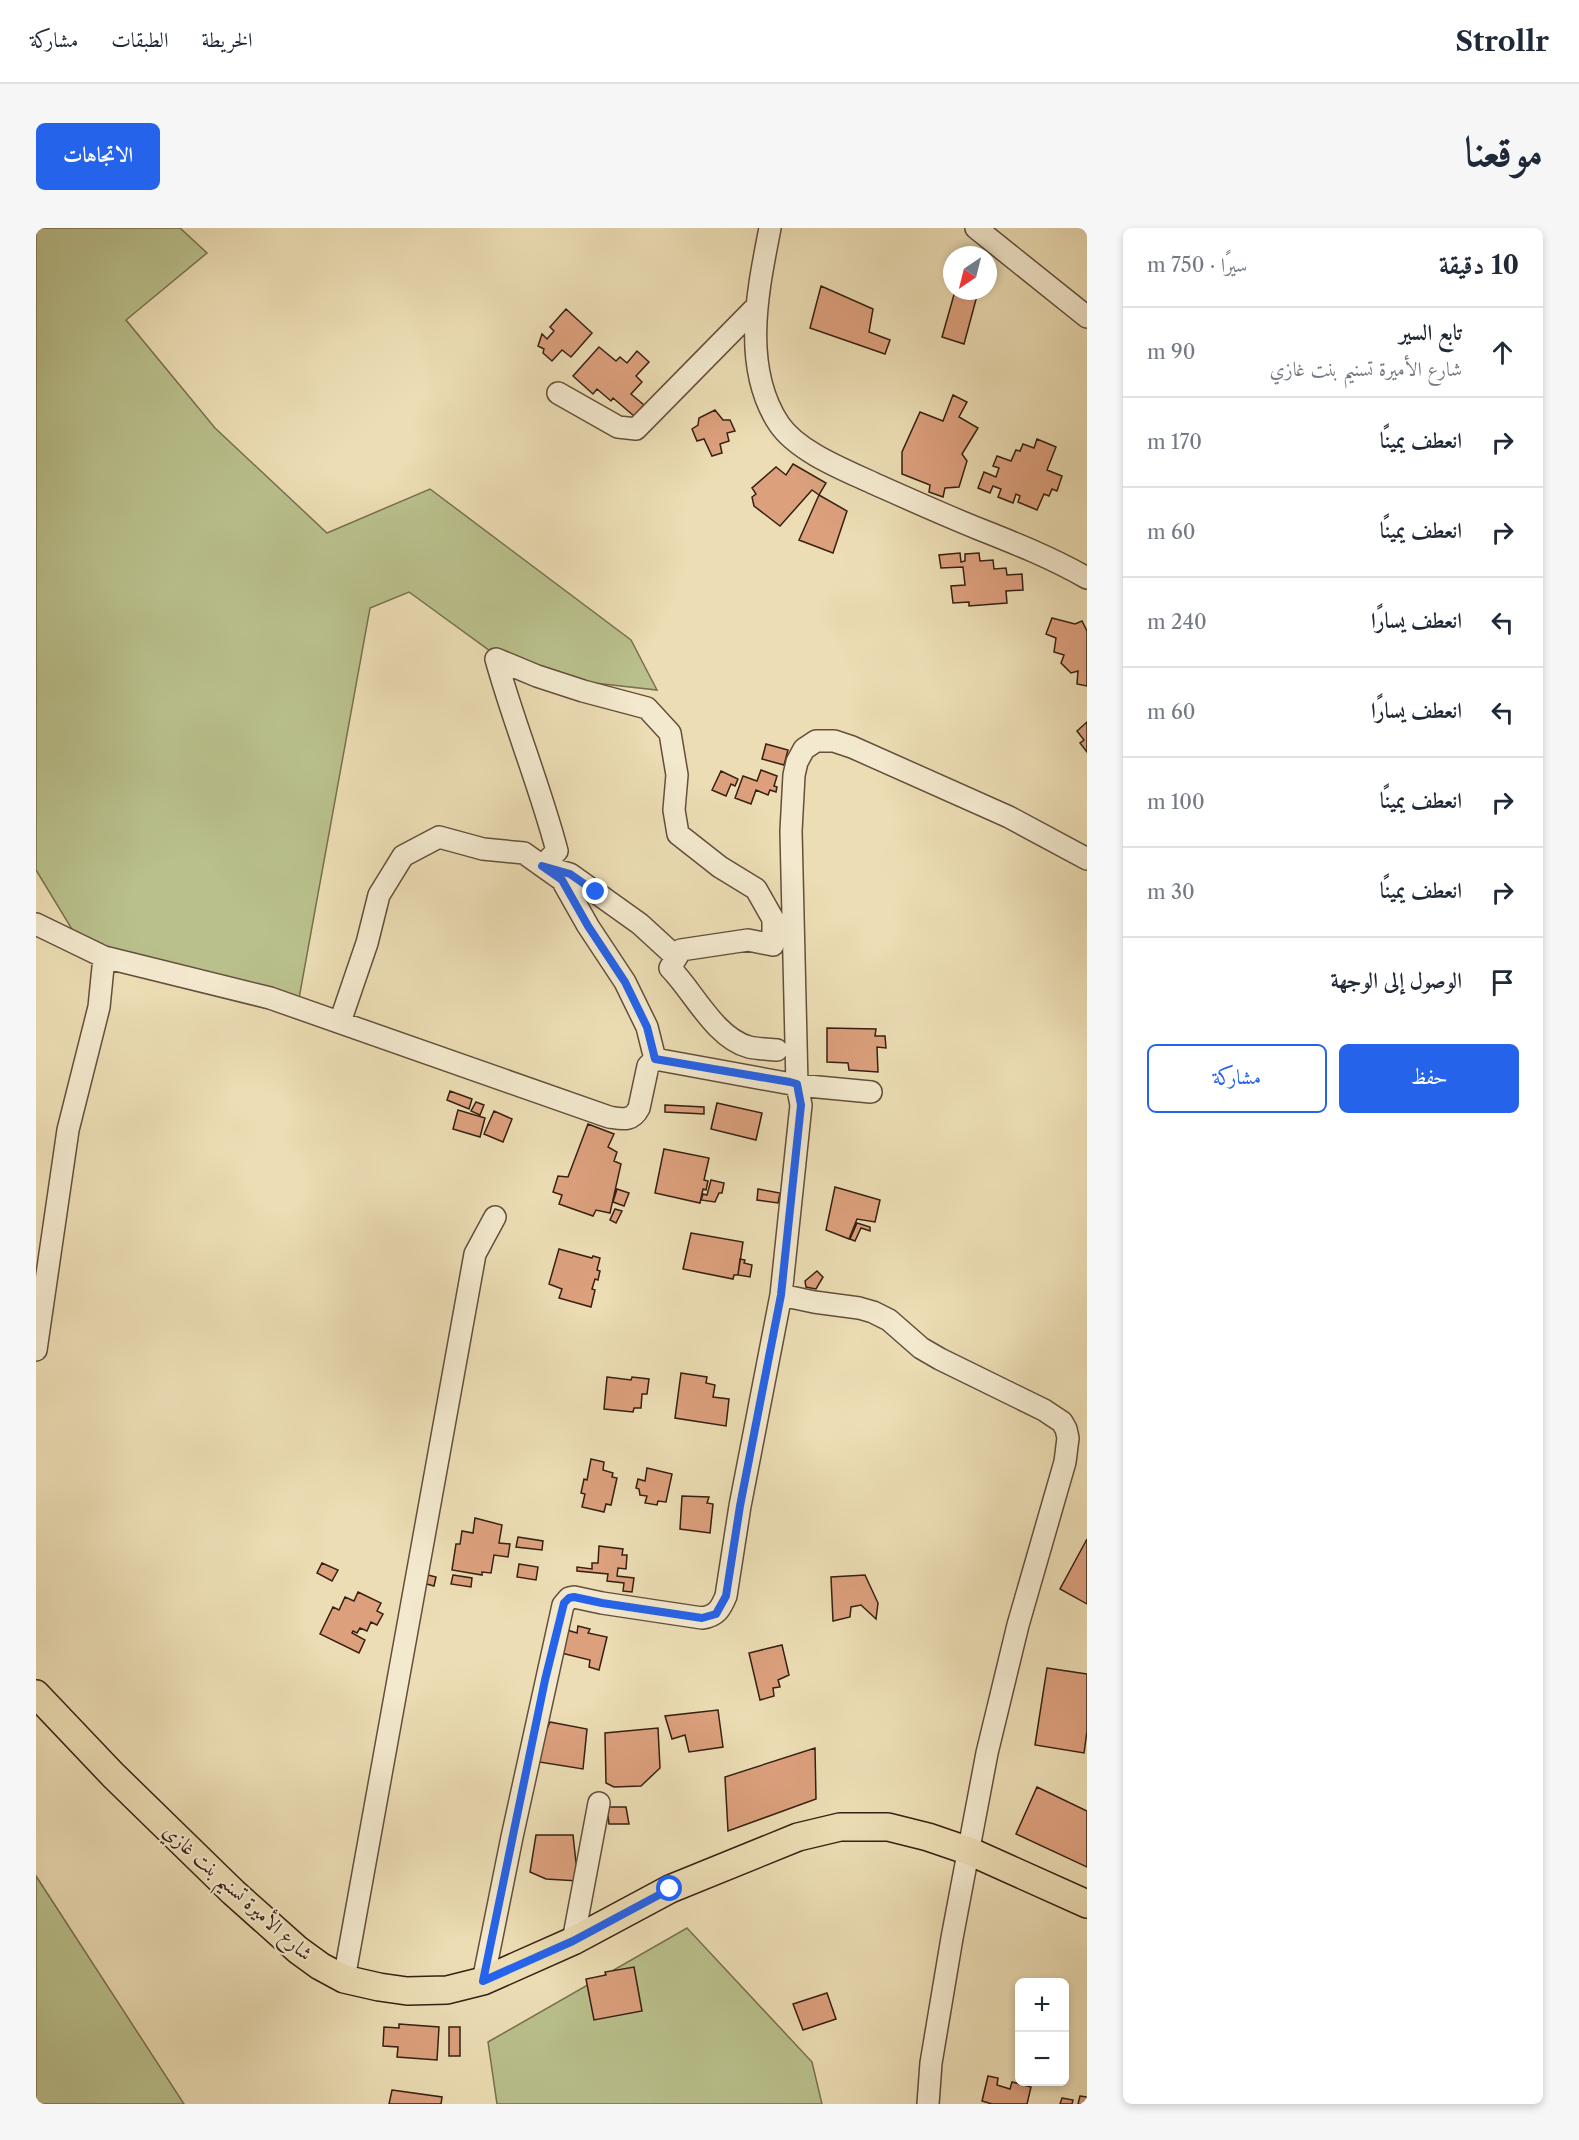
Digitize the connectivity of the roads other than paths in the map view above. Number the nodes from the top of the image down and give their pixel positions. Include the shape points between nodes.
1 (770, 228) edge
2 (976, 228) edge
3 (757, 306) junction
4 (1087, 318) edge
5 (558, 393) dead end
6 (1087, 578) edge
7 (1087, 859) edge
8 (542, 866) junction
9 (36, 924) edge
10 (104, 957) junction
11 (676, 957) junction
12 (340, 1022) junction
13 (777, 1050) dead end
14 (655, 1059) junction
15 (797, 1084) junction
16 (871, 1092) dead end
17 (495, 1217) dead end
18 (781, 1295) junction
19 (36, 1343) edge
20 (36, 1694) edge
21 (599, 1803) dead end
22 (969, 1851) junction
23 (1087, 1904) edge
24 (573, 1941) junction
25 (344, 1979) junction
26 (483, 1981) junction
27 (928, 2104) edge

1 - 3 street
2 - 4 street
3 - 5 street via 636,429 618,427
3 - 6 street via 756,338 762,382 778,423 796,442 849,472 1048,556
7 - 15 street via 1009,817 852,747 824,740 810,744 801,754 794,775 791,820
8 - 11 street via 570,874 640,924
8 - 11 street via 557,851 496,659 583,692 647,708 670,733 677,775 674,810 678,834 756,889 773,919 774,945 748,940 681,950
8 - 12 street via 524,853 483,849 439,837 403,856 379,895
8 - 14 street via 562,880 625,982 647,1027
9 - 10 street
10 - 12 street via 270,998
10 - 19 street via 99,1007 68,1130
11 - 13 street via 670,968 723,1032 747,1047
12 - 14 street via 609,1117 632,1118 639,1108 648,1066
14 - 15 street
15 - 16 street
15 - 18 street via 801,1105
17 - 25 street via 475,1254
18 - 22 street via 873,1312 939,1359 1044,1410 1062,1422 1065,1429 1065,1462 1018,1625 987,1753
18 - 26 street via 726,1596 720,1609 702,1618 574,1597 563,1605
20 - 25 main road, شارع الأميرة تسنيم بنت غازي via 233,1892 298,1950
21 - 24 street
22 - 23 main road, شارع الأميرة تسنيم بنت غازي
22 - 24 main road, شارع الأميرة تسنيم بنت غازي via 888,1827 840,1827 798,1837 670,1889
22 - 27 street via 931,2063
24 - 26 main road, شارع الأميرة تسنيم بنت غازي
25 - 26 main road, شارع الأميرة تسنيم بنت غازي via 407,1992

